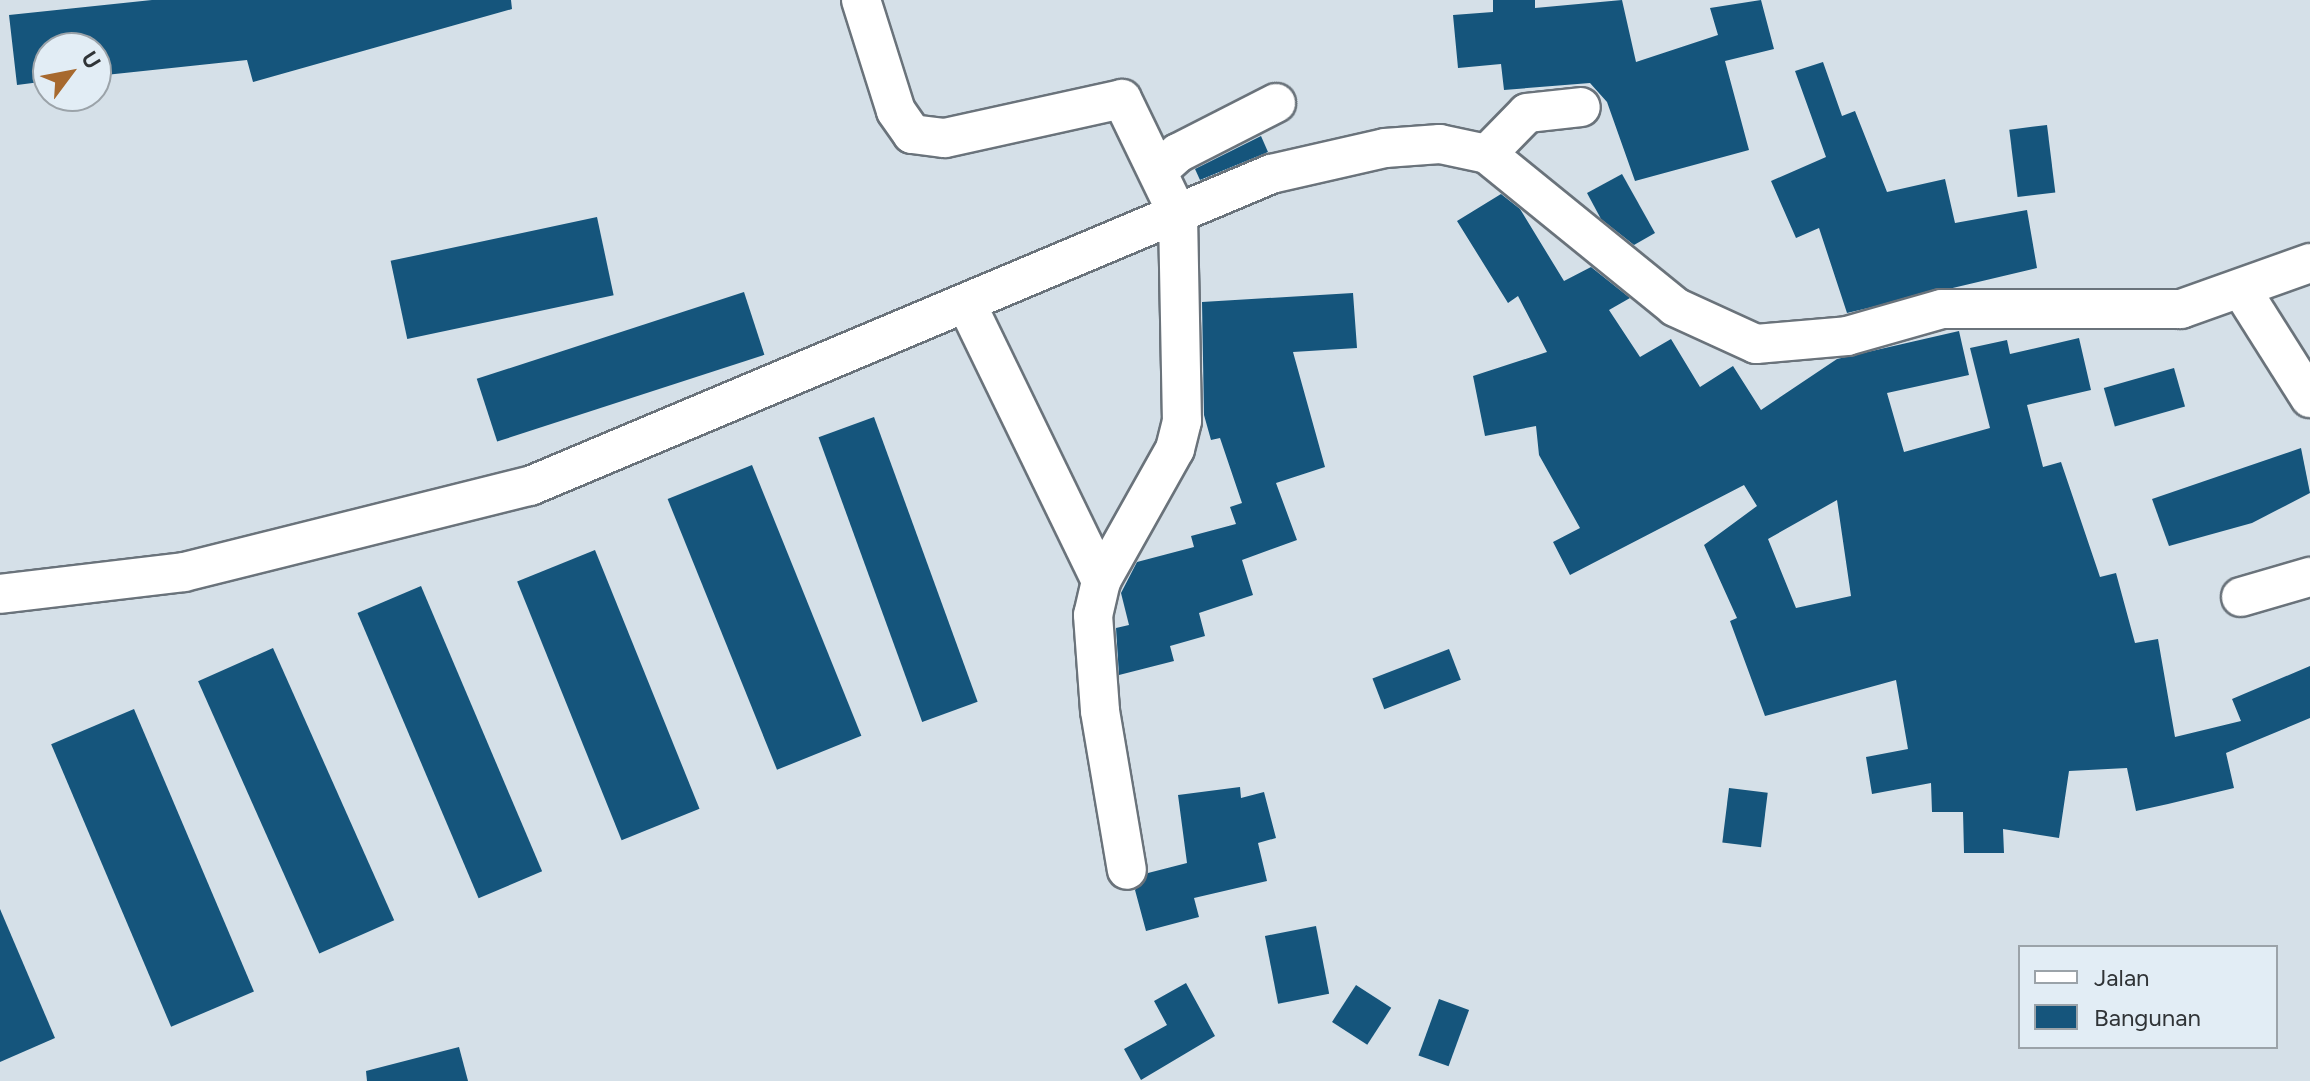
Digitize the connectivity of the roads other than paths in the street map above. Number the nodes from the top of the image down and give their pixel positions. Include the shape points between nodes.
1 (861, 0) edge
2 (1276, 103) dead end
3 (1581, 107) dead end
4 (1487, 154) junction
5 (1158, 171) junction
6 (1178, 215) junction
7 (2310, 263) edge
8 (2241, 289) junction
9 (967, 305) junction
10 (2310, 398) edge
11 (2310, 577) edge
12 (1101, 581) junction
13 (0, 594) edge
14 (2241, 597) dead end
15 (1127, 870) dead end

1 - 5 street via 896,111 922,140 1118,98 1129,105
2 - 5 street via 1178,153
3 - 4 street via 1527,113
4 - 6 street via 1440,144 1371,151 1271,174
4 - 8 street via 1675,307 1740,341 1801,343 1942,309 2181,309
5 - 6 street
6 - 9 street
6 - 12 street via 1182,421 1175,449
7 - 8 street
8 - 10 street
9 - 12 street
9 - 13 street via 530,486 184,572
11 - 14 street
12 - 15 street via 1094,653

